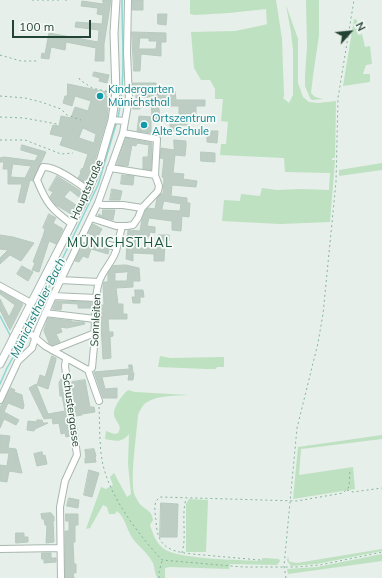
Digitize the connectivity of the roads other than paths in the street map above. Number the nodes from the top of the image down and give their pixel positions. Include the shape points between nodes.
1 (116, 0) edge
2 (128, 0) edge
3 (118, 121) junction
4 (123, 133) junction
5 (110, 168) junction
6 (155, 175) junction
7 (88, 191) junction
8 (98, 203) junction
9 (142, 208) junction
10 (91, 218) junction
11 (72, 224) junction
12 (122, 226) junction
13 (80, 238) junction
14 (116, 247) junction
15 (60, 280) junction
16 (99, 282) junction
17 (0, 286) edge
18 (53, 296) junction
19 (96, 298) junction
20 (31, 304) junction
21 (45, 314) junction
22 (96, 319) junction
23 (95, 333) junction
24 (16, 336) junction
25 (34, 336) junction
26 (52, 350) junction
27 (66, 359) junction
28 (0, 364) edge
29 (88, 370) junction
30 (0, 400) edge
31 (99, 401) road end
32 (60, 548) junction
33 (0, 549) edge
34 (61, 578) edge

1 - 3 street, Hauptstraße via 114,34
2 - 3 street, Hauptstraße via 129,99
3 - 4 street, Hauptstraße
3 - 7 street, Hauptstraße
4 - 5 street, Hauptstraße
4 - 6 street via 157,139
5 - 6 street
5 - 8 street, Hauptstraße
6 - 9 street via 158,191
7 - 11 street, Hauptstraße
7 - 11 street via 71,178 48,167 43,168 37,180 44,199
8 - 9 street
8 - 10 street, Hauptstraße
9 - 12 street via 133,225
10 - 12 street
10 - 13 street, Hauptstraße
11 - 20 street, Hauptstraße
12 - 14 street, Sonnleiten
13 - 14 street
13 - 15 street, Hauptstraße
14 - 16 street, Sonnleiten via 116,255 106,267
15 - 16 street
15 - 18 street, Hauptstraße
16 - 19 street, Sonnleiten
17 - 20 street
18 - 19 street
18 - 21 street, Hauptstraße
19 - 22 street, Sonnleiten
20 - 24 street, Hauptstraße
21 - 22 street
21 - 25 street, Hauptstraße
22 - 23 street, Sonnleiten
23 - 26 street
23 - 29 street, Sonnleiten via 92,368
24 - 25 street
24 - 28 street, Hauptstraße
25 - 26 street
25 - 30 street, Hauptstraße via 30,352 18,361
26 - 27 street
27 - 29 street
27 - 32 street, Schustergasse via 77,455 65,481 60,507
29 - 31 street
32 - 33 street
32 - 34 street, Schustergasse

